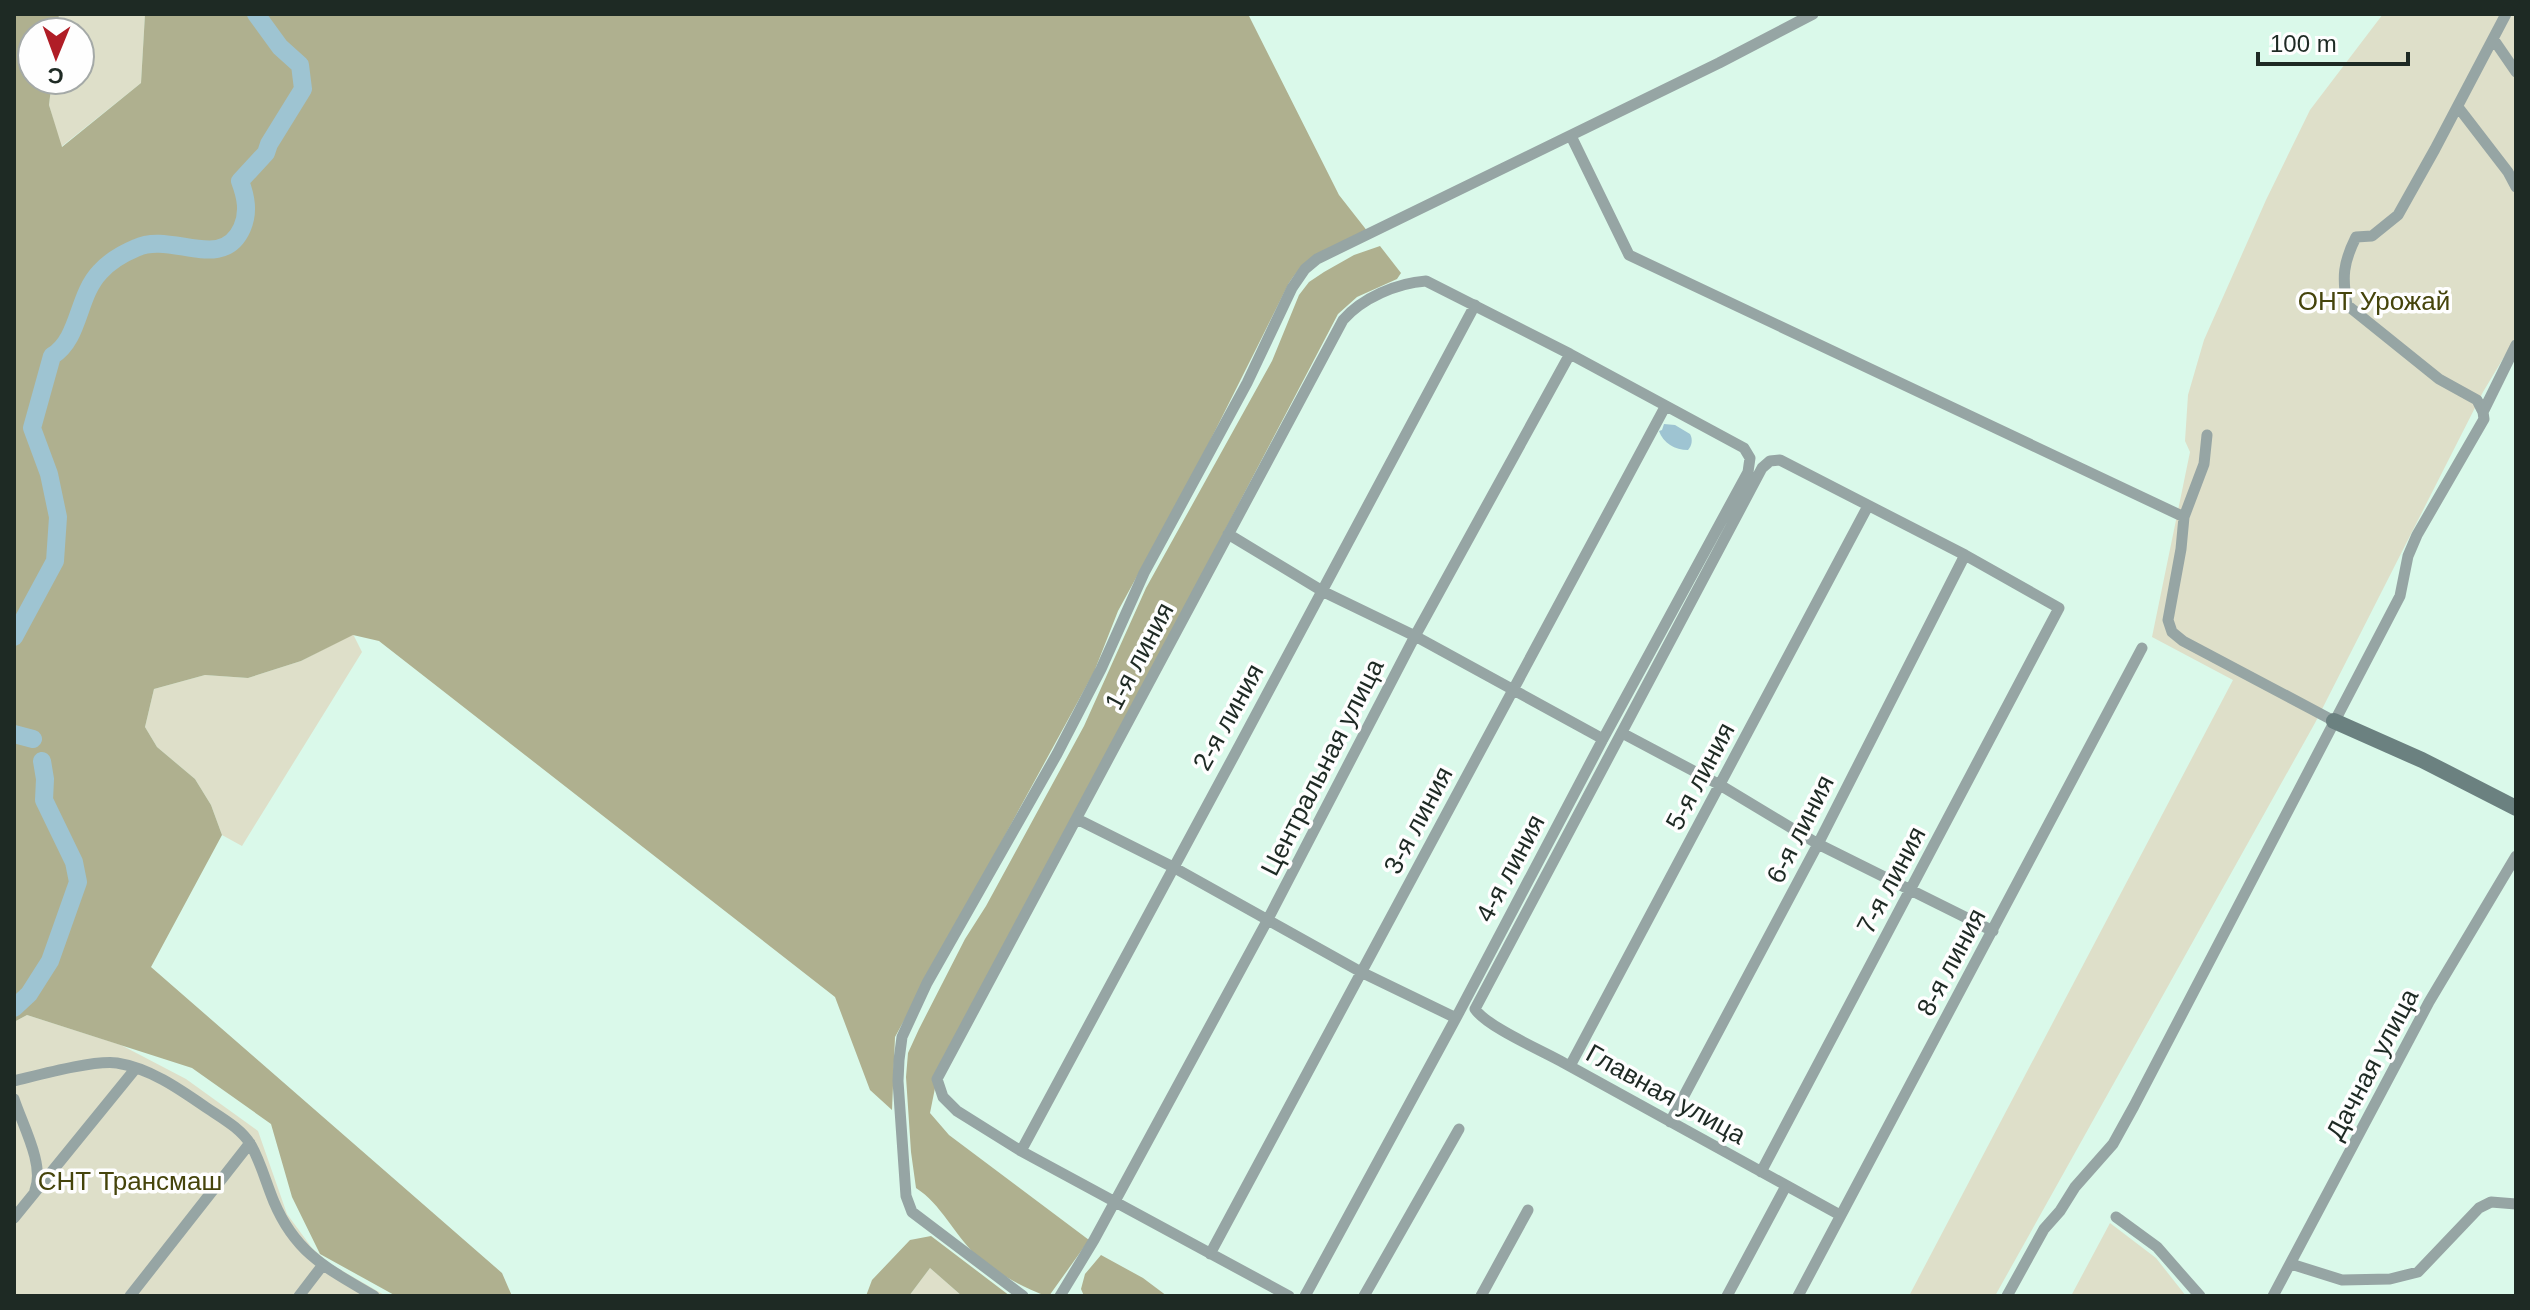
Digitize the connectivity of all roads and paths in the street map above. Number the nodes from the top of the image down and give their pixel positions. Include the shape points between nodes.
1 (1813, 14) edge
2 (2506, 14) edge
3 (2494, 40) junction
4 (2516, 72) edge
5 (2458, 107) junction
6 (1571, 136) junction
7 (2516, 187) edge
8 (1475, 305) junction
9 (2516, 345) edge
10 (1570, 354) junction
11 (1665, 407) junction
12 (2483, 412) junction
13 (2207, 435) dead end
14 (1868, 506) junction
15 (2184, 517) junction
16 (1228, 534) junction
17 (1965, 555) junction
18 (1324, 592) junction
19 (1415, 636) junction
20 (2142, 648) dead end
21 (1514, 690) junction
22 (2334, 721) junction
23 (1622, 733) junction
24 (1603, 739) junction
25 (1720, 785) junction
26 (2516, 808) edge
27 (1077, 819) junction
28 (1818, 844) junction
29 (2516, 856) edge
30 (1173, 867) junction
31 (1911, 891) junction
32 (1267, 921) junction
33 (1993, 931) junction
34 (1361, 972) junction
35 (1456, 1018) junction
36 (1570, 1066) junction
37 (136, 1068) junction
38 (14, 1081) edge
39 (14, 1099) edge
40 (1670, 1122) junction
41 (1459, 1129) dead end
42 (250, 1143) junction
43 (1021, 1151) junction
44 (1761, 1172) junction
45 (1786, 1186) junction
46 (34, 1195) junction
47 (1115, 1202) junction
48 (2516, 1204) edge
49 (1528, 1210) dead end
50 (1840, 1215) junction
51 (2116, 1217) dead end
52 (14, 1218) edge
53 (1210, 1254) junction
54 (2291, 1264) junction
55 (322, 1266) junction
56 (130, 1296) edge
57 (299, 1296) edge
58 (374, 1296) edge
59 (1023, 1296) edge
60 (1060, 1296) edge
61 (1289, 1296) edge
62 (1305, 1296) edge
63 (1364, 1296) edge
64 (1481, 1296) edge
65 (1727, 1296) edge
66 (1798, 1296) edge
67 (2007, 1296) edge
68 (2200, 1296) edge
69 (2273, 1296) edge

1 - 6 street
2 - 3 street
3 - 4 street
3 - 5 street
5 - 7 street
5 - 12 street via 2398,215 2372,236 2356,237 2343,278 2347,305 2439,379 2477,400
6 - 15 street via 1629,255
6 - 59 street via 1305,269 1144,573 1057,754 927,983 902,1037 899,1060 906,1196 912,1212
8 - 10 street
8 - 16 street, 1-я линия via 1426,281 1410,282 1354,307
8 - 18 street, 2-я линия
9 - 12 street
10 - 11 street
10 - 19 street, Центральная улица
11 - 21 street, 3-я линия
11 - 24 street, 4-я линия via 1744,448 1750,458 1748,472
12 - 22 street via 2484,419 2417,535 2400,596
13 - 15 street via 2204,464
14 - 17 street
14 - 23 street via 1780,460 1762,468
14 - 25 street, 5-я линия
15 - 22 street via 2168,620 2172,632
16 - 18 street
16 - 27 street, 1-я линия
17 - 28 street, 6-я линия
17 - 31 street, 7-я линия via 2059,608
18 - 19 street
18 - 30 street, 2-я линия
19 - 21 street
19 - 32 street, Центральная улица
20 - 33 street, 8-я линия
21 - 24 street
21 - 34 street, 3-я линия
22 - 26 street
22 - 67 street via 2113,1144 2044,1229
23 - 25 street
23 - 36 street, Главная улица via 1475,1009
24 - 35 street, 4-я линия
25 - 28 street
25 - 36 street, 5-я линия
27 - 30 street
27 - 43 street, 1-я линия via 937,1079 943,1097 957,1111
28 - 31 street
28 - 40 street, 6-я линия
29 - 54 street, Дачная улица via 2429,1002
30 - 32 street
30 - 43 street, 2-я линия
31 - 33 street
31 - 44 street, 7-я линия
32 - 34 street
32 - 47 street, Центральная улица
33 - 50 street, 8-я линия
34 - 35 street
34 - 53 street, 3-я линия
35 - 62 street, 4-я линия
36 - 40 street, Главная улица
37 - 38 street via 114,1063
37 - 42 street via 175,1086
37 - 46 street
39 - 46 street via 33,1151 39,1182
40 - 44 street, Главная улица
41 - 63 street
42 - 55 street via 295,1241
42 - 56 street
43 - 47 street
44 - 45 street, Главная улица
45 - 50 street, Главная улица
45 - 65 street
46 - 52 street
47 - 53 street
47 - 60 street, Центральная улица
48 - 54 street via 2491,1202 2479,1208 2418,1272 2390,1279 2342,1280
49 - 64 street
50 - 66 street, 8-я линия
51 - 68 street via 2157,1247
53 - 61 street
54 - 69 street, Дачная улица
55 - 57 street
55 - 58 street

